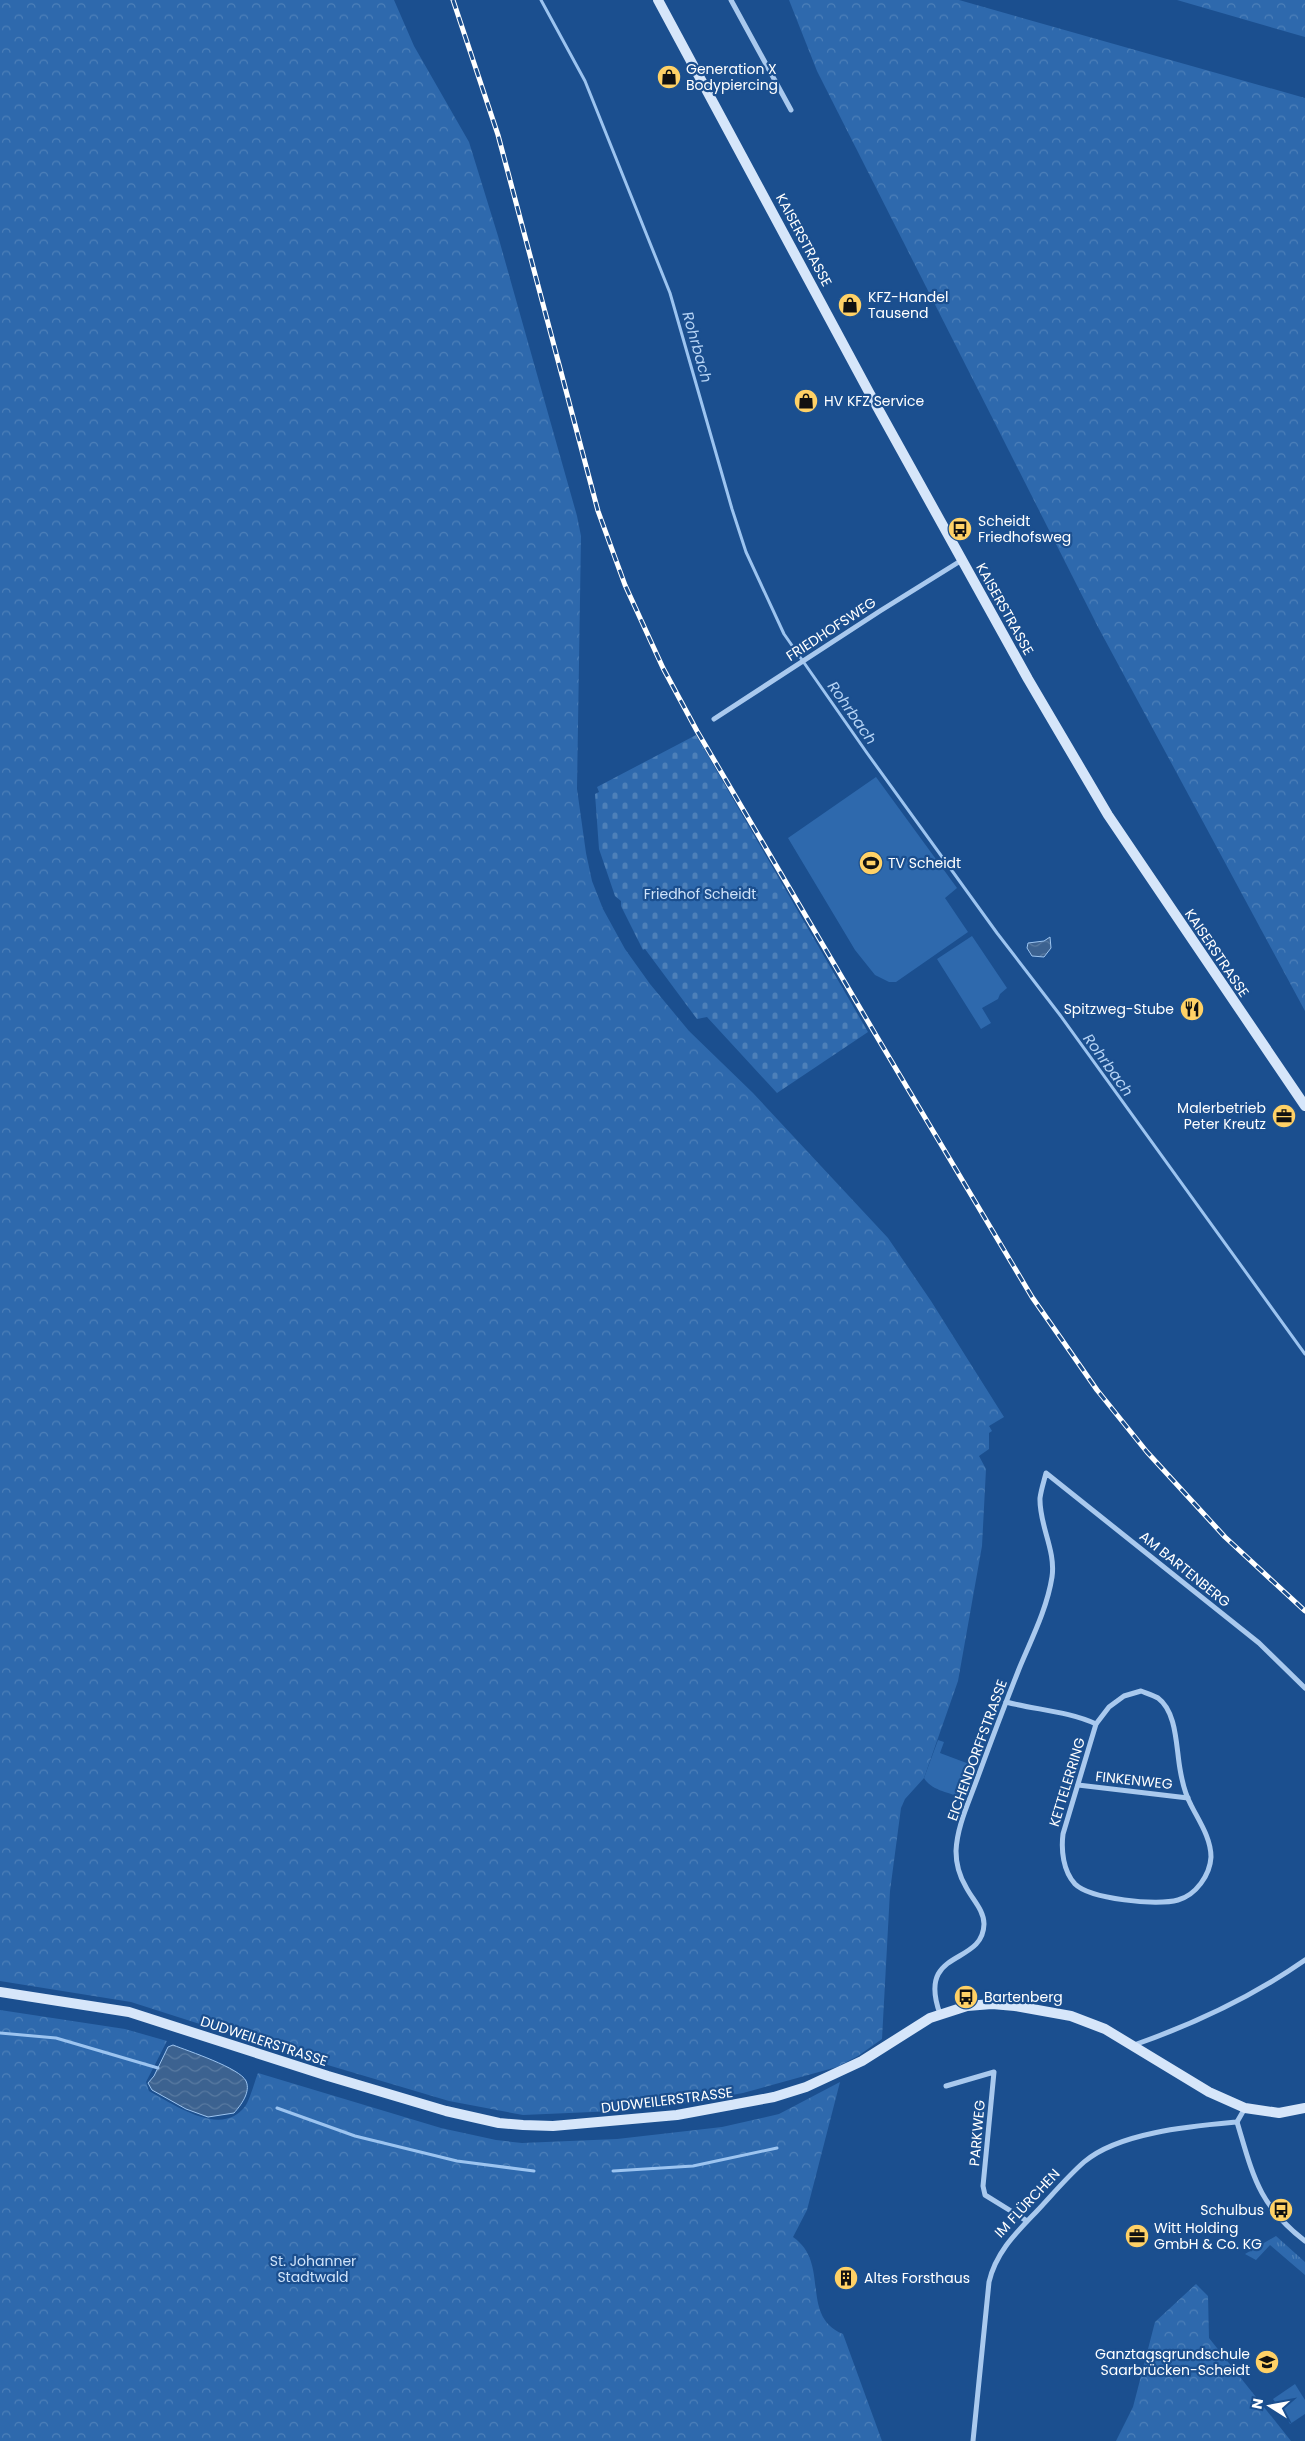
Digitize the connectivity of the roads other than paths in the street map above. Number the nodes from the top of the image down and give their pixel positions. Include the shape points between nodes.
1 (658, 0) edge
2 (731, 0) edge
3 (791, 110) dead end
4 (962, 560) junction
5 (714, 719) dead end
6 (1305, 1106) edge
7 (1046, 1473) joint
8 (1305, 1688) edge
9 (1006, 1702) junction
10 (1096, 1724) junction
11 (1078, 1785) junction
12 (1188, 1798) junction
13 (1305, 1960) edge
14 (0, 1992) edge
15 (940, 2014) junction
16 (1133, 2045) junction
17 (946, 2086) dead end
18 (1245, 2108) junction
19 (1305, 2108) edge
20 (1237, 2122) junction
21 (1027, 2221) junction
22 (1305, 2241) edge
23 (973, 2441) edge

1 - 4 street, KAISERSTRASSE
2 - 3 street
4 - 5 street, FRIEDHOFSWEG
4 - 6 street, KAISERSTRASSE via 1108,815
7 - 8 street, AM BARTENBERG via 1259,1643
7 - 9 street, EICHENDORFFSTRASSE via 1040,1499 1052,1558 1052,1576 1043,1610
9 - 10 street, KETTELERRING via 1077,1715
9 - 15 street, EICHENDORFFSTRASSE via 964,1813 956,1852 965,1886 984,1918 984,1931 974,1946 945,1964 937,1974 934,1998
10 - 11 street, KETTELERRING
10 - 12 street, KETTELERRING via 1109,1707 1124,1696 1140,1691 1158,1698 1170,1710
11 - 12 street, FINKENWEG
11 - 12 street, KETTELERRING via 1062,1840 1065,1868 1075,1884 1093,1894 1128,1900 1178,1900 1204,1880 1211,1857 1209,1846 1202,1823
13 - 16 street via 1282,1976 1189,2025
14 - 15 street, DUDWEILERSTRASSE via 129,2012 446,2111 523,2126 677,2116 774,2096 806,2087 862,2061
15 - 16 street, DUDWEILERSTRASSE via 967,2006 1015,2006 1071,2016 1105,2029
16 - 18 street via 1217,2096
17 - 21 street, PARKWEG via 994,2072 983,2186 985,2195
18 - 19 street via 1279,2113
18 - 20 street
20 - 21 street, IM FLÜRCHEN via 1178,2128 1113,2146 1086,2161
20 - 22 street via 1258,2188 1271,2209
21 - 23 street, IM FLÜRCHEN via 992,2268

